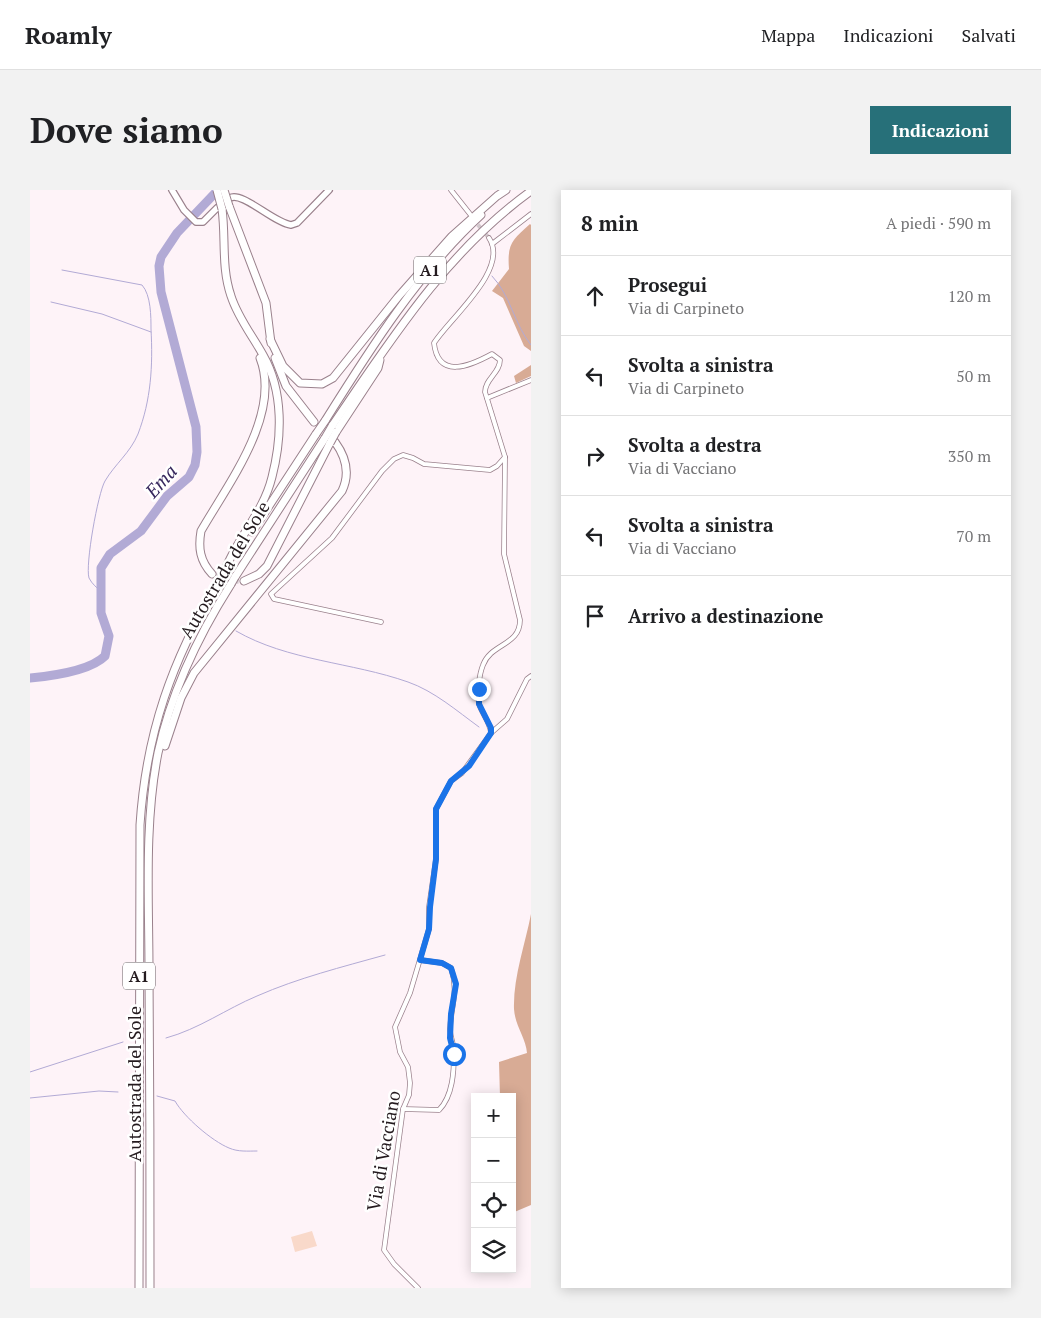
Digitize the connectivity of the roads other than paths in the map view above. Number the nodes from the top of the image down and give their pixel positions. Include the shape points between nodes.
1 (172, 190) edge
2 (217, 190) edge
3 (224, 190) edge
4 (329, 190) edge
5 (451, 190) edge
6 (506, 190) edge
7 (511, 190) edge
8 (531, 191) edge
9 (225, 205) junction
10 (470, 214) tunnel mouth
11 (531, 214) edge
12 (489, 238) tunnel mouth
13 (492, 244) junction
14 (252, 336) junction
15 (270, 339) junction
16 (531, 380) edge
17 (487, 398) junction
18 (314, 422) dead end
19 (330, 441) junction
20 (505, 457) junction
21 (212, 574) dead end
22 (221, 578) junction
23 (244, 581) tunnel mouth
24 (381, 622) dead end
25 (531, 676) edge
26 (491, 733) junction
27 (154, 780) junction
28 (420, 960) junction
29 (403, 1109) junction
30 (139, 1288) edge
31 (150, 1288) edge
32 (418, 1288) edge

1 - 9 street via 193,219
2 - 9 highway, bridge
3 - 9 highway, bridge
4 - 9 street via 297,223 291,225 275,220 239,197
5 - 10 street
6 - 15 highway via 452,236 333,378 322,384 300,383 283,366
7 - 22 highway, Autostrada del Sole / A1, bridge via 468,227 423,279 363,362
8 - 19 highway, Autostrada del Sole / A1, bridge via 452,261 381,354 334,429
9 - 14 highway via 225,270 237,313
9 - 15 highway via 259,282 266,303
11 - 13 street
12 - 13 street
13 - 17 street via 493,260 488,275 434,343 443,361 455,368 464,368 492,354 498,357 500,367 485,386
14 - 21 highway via 266,380 265,396 251,444 201,532 200,554
14 - 22 highway via 275,382 280,434 272,480 262,506
15 - 18 highway via 286,386
16 - 17 street
17 - 20 street
19 - 23 highway via 271,559 259,574
19 - 27 highway, Autostrada del Sole / A1, bridge via 235,577 205,629 180,682 164,730
19 - 27 highway via 342,452 346,466 342,491 194,673 181,698
20 - 24 street via 490,470 424,464 403,456 394,460 382,471 332,538 271,594 274,599
20 - 26 street via 504,554 520,628 511,642 490,654 483,666 479,704
22 - 30 highway, Autostrada del Sole / A1 via 191,631 162,700 146,758 142,792
25 - 26 street, Via di Vacciano via 507,719
26 - 28 street, Via di Vacciano via 469,766 451,781 436,809 436,859 429,929
27 - 31 highway, Autostrada del Sole / A1 via 149,884
28 - 29 street, Via di Vacciano via 395,1027 410,1083
28 - 29 street via 442,963 451,968 456,984 450,1030 454,1050 453,1077 439,1110
29 - 32 street, Via di Vacciano via 384,1250

